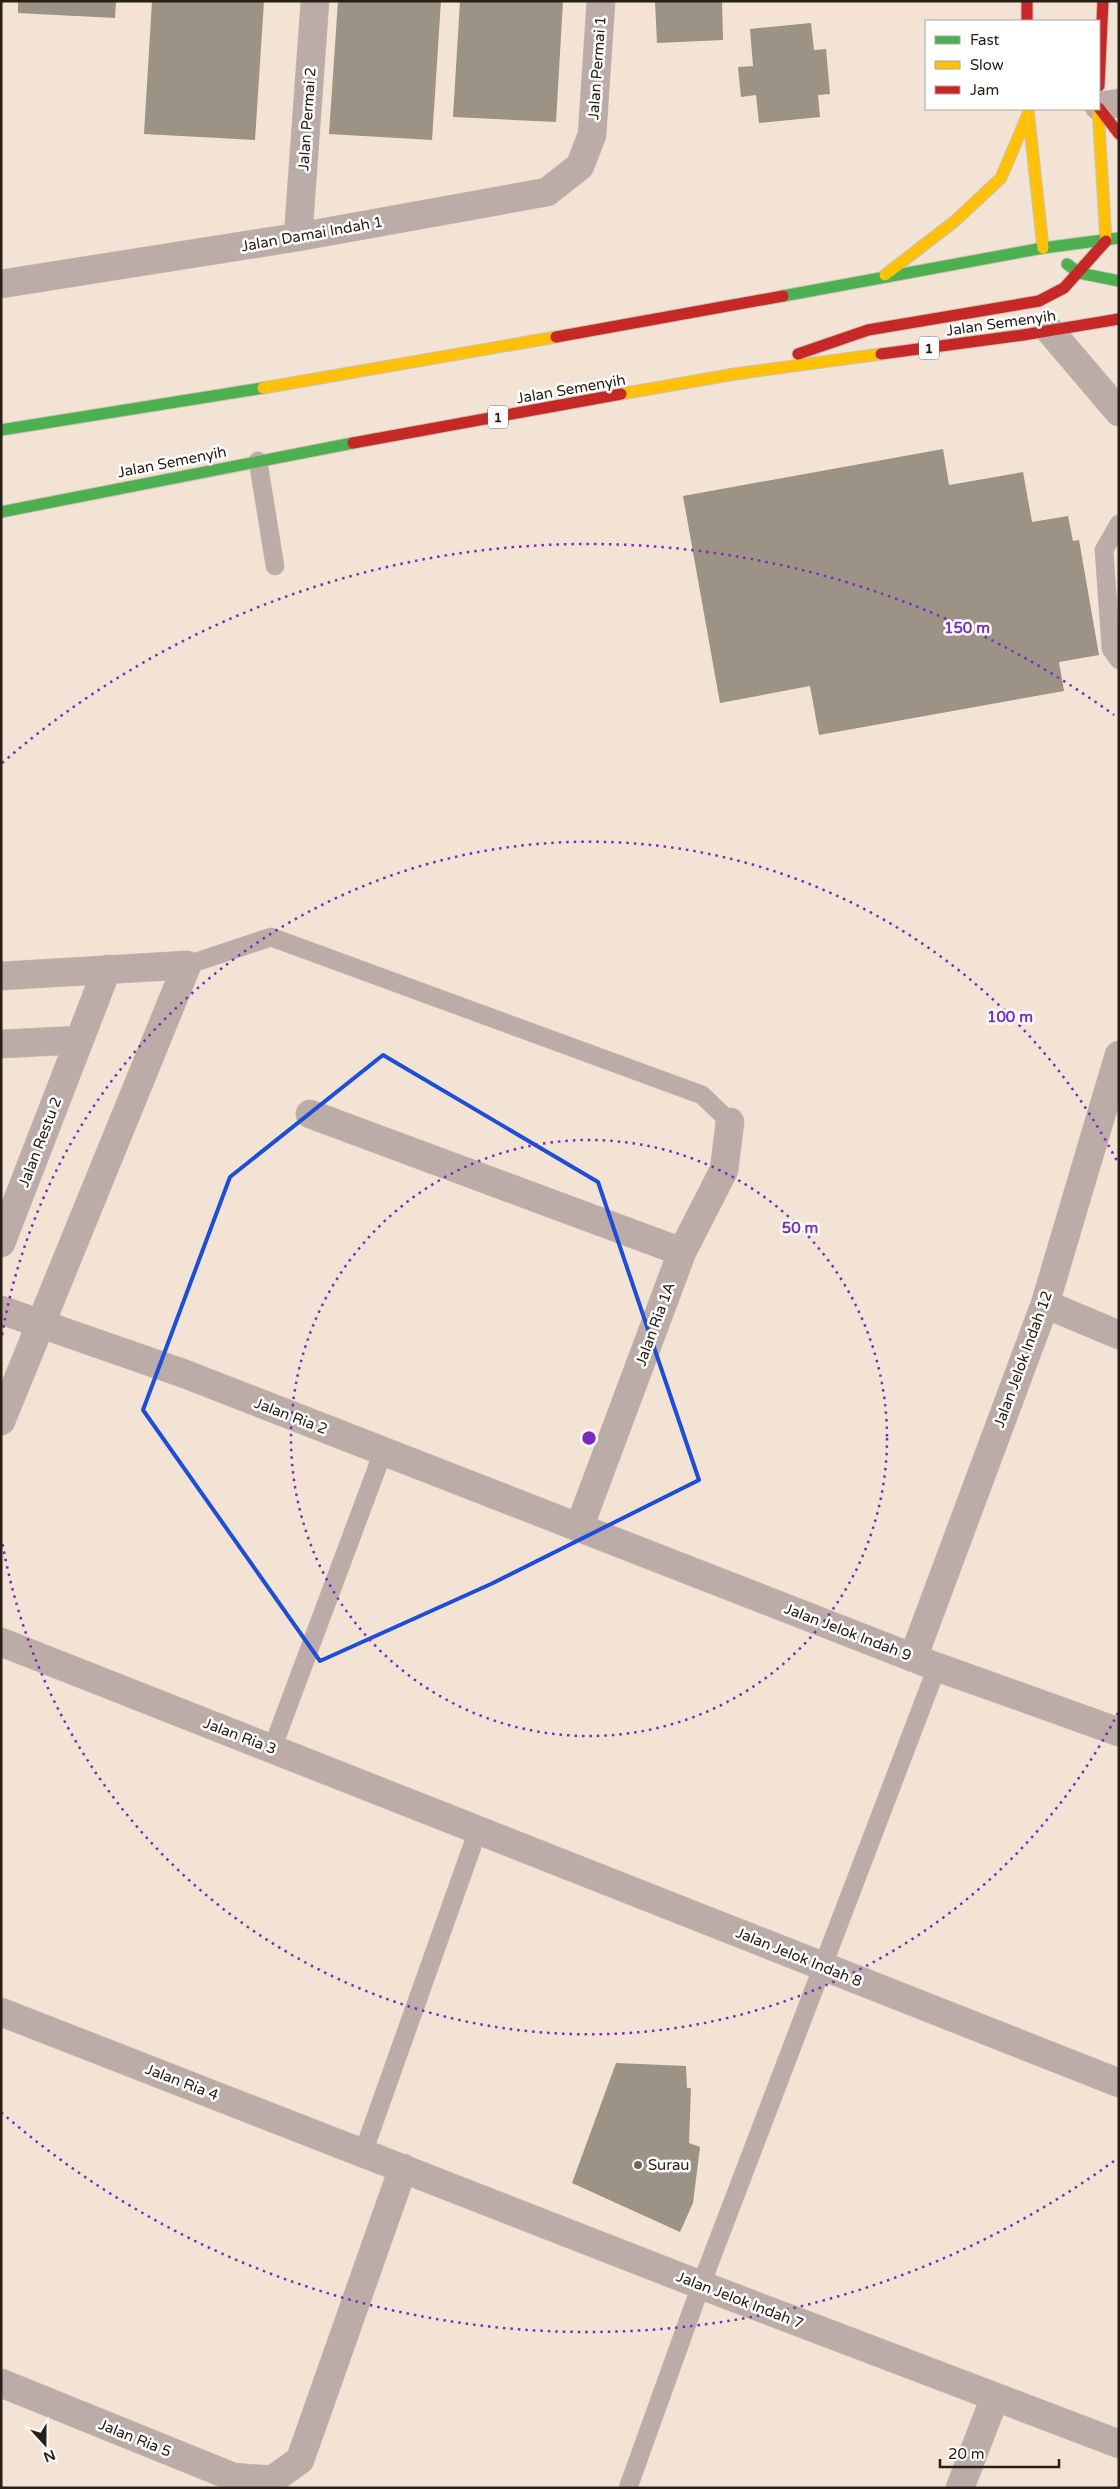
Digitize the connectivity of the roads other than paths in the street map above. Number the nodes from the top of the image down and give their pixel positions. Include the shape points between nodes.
1 (315, 1) edge
2 (602, 1) edge
3 (1027, 1) edge
4 (1103, 1) edge
5 (1027, 20) edge
6 (1100, 65) edge
7 (1119, 103) edge
8 (1100, 108) edge
9 (1098, 110) edge
10 (1100, 110) edge
11 (1028, 111) edge
12 (592, 134) joint
13 (1119, 134) edge
14 (298, 237) junction
15 (1119, 238) edge
16 (1106, 241) junction
17 (1043, 248) junction
18 (1079, 273) junction
19 (882, 278) junction
20 (1119, 281) edge
21 (1, 284) edge
22 (1119, 319) edge
23 (1051, 332) junction
24 (738, 374) junction
25 (1119, 412) edge
26 (1, 430) edge
27 (258, 461) junction
28 (1, 512) edge
29 (1119, 524) edge
30 (275, 566) dead end
31 (1119, 660) edge
32 (187, 965) junction
33 (107, 969) junction
34 (1, 976) edge
35 (78, 1040) junction
36 (1, 1044) edge
37 (1119, 1055) edge
38 (310, 1114) dead end
39 (730, 1122) joint
40 (2, 1240) edge
41 (682, 1252) junction
42 (1044, 1304) junction
43 (1, 1310) edge
44 (41, 1324) junction
45 (1119, 1335) edge
46 (1, 1421) edge
47 (383, 1452) junction
48 (579, 1528) junction
49 (1, 1642) edge
50 (925, 1662) junction
51 (1119, 1732) edge
52 (272, 1749) junction
53 (478, 1830) junction
54 (823, 1966) junction
55 (1, 2012) edge
56 (1119, 2083) edge
57 (363, 2153) junction
58 (403, 2168) junction
59 (701, 2285) junction
60 (1, 2383) edge
61 (995, 2397) junction
62 (1119, 2444) edge
63 (628, 2488) edge
64 (960, 2488) edge

1 - 14 street, Jalan Permai 2
2 - 12 street, Jalan Permai 1
3 - 5 main road
4 - 6 main road
7 - 8 street
9 - 16 main road
10 - 13 main road
11 - 17 main road
11 - 19 main road via 1001,178 955,221
12 - 14 street, Jalan Damai Indah 1 via 580,166 547,192
14 - 21 street, Jalan Damai Indah 1
15 - 16 main road
16 - 17 main road
16 - 18 main road
17 - 18 main road
17 - 19 main road
18 - 20 main road
18 - 24 main road via 1064,288 1039,300 868,330
19 - 26 main road via 410,364
22 - 23 main road, Jalan Semenyih / 1
23 - 24 main road, Jalan Semenyih / 1
23 - 25 street
24 - 27 main road, Jalan Semenyih / 1
27 - 28 main road, Jalan Semenyih / 1
27 - 30 lane
29 - 31 lane via 1104,550 1111,649
32 - 33 street
32 - 39 lane via 271,937 702,1095
32 - 44 street
33 - 34 street
33 - 35 street, Jalan Restu 2
35 - 36 street
35 - 40 street, Jalan Restu 2
37 - 42 street, Jalan Jelok Indah 12
38 - 41 street
39 - 41 street, Jalan Ria 1A via 724,1170
41 - 48 street, Jalan Ria 1A
42 - 45 street
42 - 50 street, Jalan Jelok Indah 12
43 - 44 street, Jalan Ria 2
44 - 46 street
44 - 47 street, Jalan Ria 2 via 185,1374
47 - 48 street, Jalan Ria 2
47 - 52 lane
48 - 50 street, Jalan Jelok Indah 9
49 - 52 street, Jalan Ria 3
50 - 51 street, Jalan Jelok Indah 9
50 - 54 lane
52 - 53 street, Jalan Ria 3
53 - 54 street, Jalan Jelok Indah 8
53 - 57 lane
54 - 56 street, Jalan Jelok Indah 8
54 - 59 lane
55 - 57 street, Jalan Ria 4
57 - 58 street, Jalan Jelok Indah 7
58 - 59 street, Jalan Jelok Indah 7
58 - 60 street, Jalan Ria 5 via 300,2460 272,2480 233,2478
59 - 61 street, Jalan Jelok Indah 7
59 - 63 lane
61 - 62 street, Jalan Jelok Indah 7
61 - 64 street

